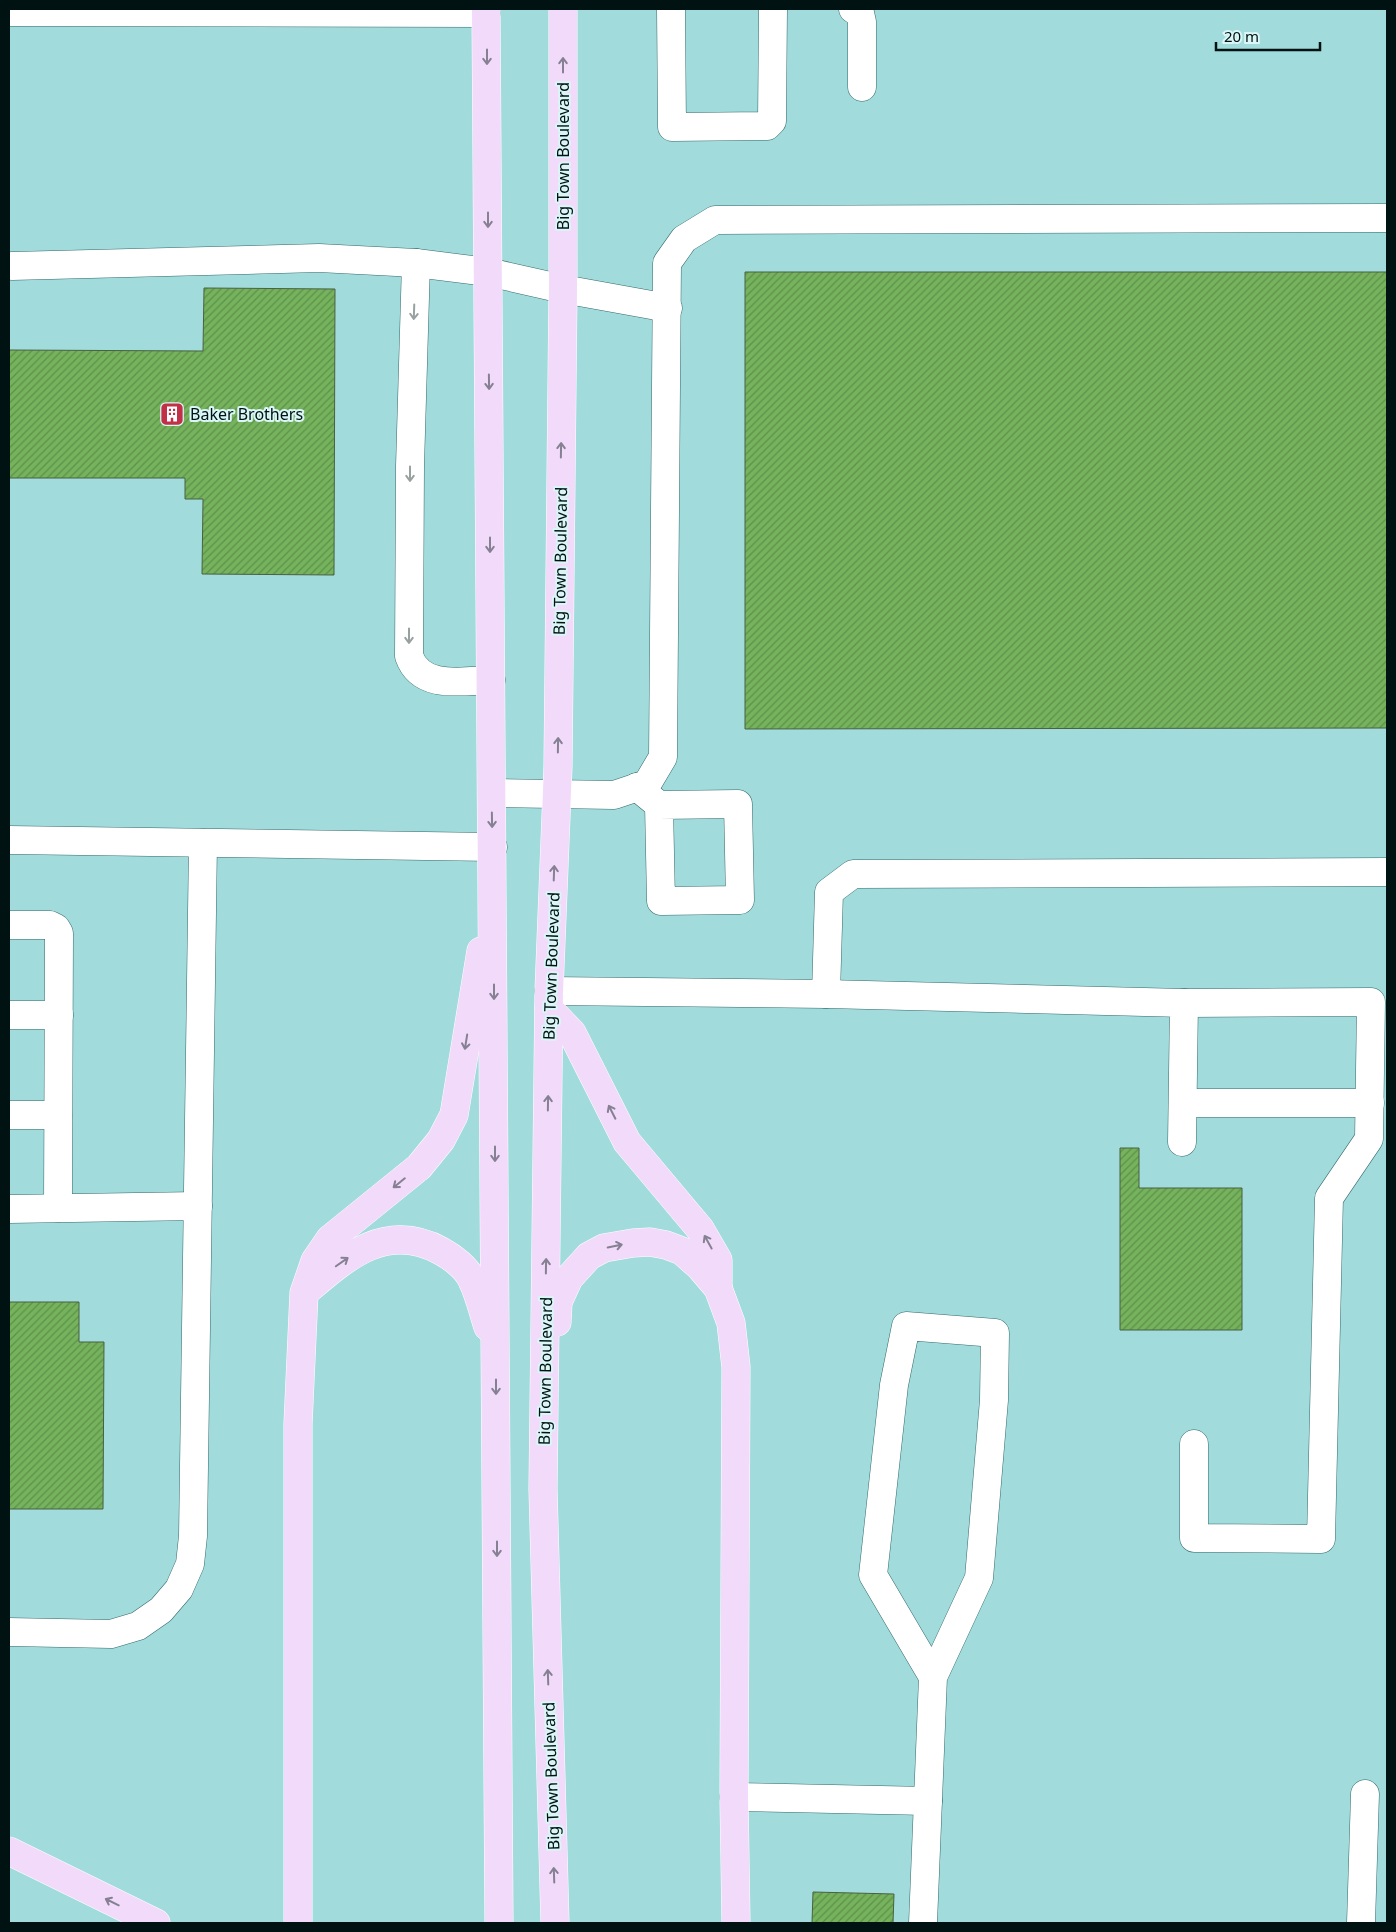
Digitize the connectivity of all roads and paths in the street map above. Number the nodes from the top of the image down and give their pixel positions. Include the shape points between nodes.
1 (563, 9) edge
2 (671, 9) edge
3 (773, 9) edge
4 (853, 9) edge
5 (211, 10) edge
6 (486, 11) edge
7 (9, 12) edge
8 (862, 87) dead end
9 (1387, 218) edge
10 (416, 263) junction
11 (12, 266) dead end
12 (488, 272) junction
13 (563, 289) junction
14 (668, 308) junction
15 (491, 680) junction
16 (636, 787) junction
17 (492, 793) junction
18 (557, 794) junction
19 (659, 806) junction
20 (9, 840) edge
21 (203, 843) junction
22 (493, 860) junction
23 (1387, 872) edge
24 (9, 925) edge
25 (826, 994) junction
26 (549, 1000) junction
27 (1379, 1002) edge
28 (1184, 1003) junction
29 (9, 1015) edge
30 (58, 1015) junction
31 (1183, 1103) junction
32 (1370, 1103) junction
33 (9, 1115) edge
34 (58, 1115) junction
35 (1182, 1142) dead end
36 (198, 1206) junction
37 (58, 1208) junction
38 (9, 1209) edge
39 (718, 1288) junction
40 (304, 1293) junction
41 (496, 1354) junction
42 (1194, 1444) dead end
43 (543, 1489) junction
44 (9, 1632) edge
45 (933, 1677) junction
46 (1365, 1794) dead end
47 (734, 1797) junction
48 (928, 1801) junction
49 (9, 1852) edge
50 (156, 1923) edge
51 (298, 1923) edge
52 (499, 1923) edge
53 (555, 1923) edge
54 (736, 1923) edge
55 (923, 1923) edge
56 (1361, 1923) edge

13 -> 1 main road, Big Town Boulevard
2 - 3 lane via 672,127 767,126 772,121
4 - 8 lane via 860,13 862,22
5 - 6 lane
5 - 7 lane
6 -> 12 main road
9 - 14 lane via 715,220 684,239 667,263
10 - 11 lane via 319,258
10 - 12 lane
10 -> 15 lane via 409,656 413,666 427,678
12 - 13 lane
12 -> 15 main road
13 - 14 lane
18 -> 13 main road, Big Town Boulevard
14 - 16 lane via 663,757 647,784
15 - 17 main road
16 - 18 lane via 614,795
16 - 19 lane
17 - 18 lane
17 -> 22 main road
26 -> 18 main road, Big Town Boulevard
19 - 19 lane via 661,901 740,900 738,804
20 - 21 lane
21 - 22 lane
21 - 36 lane
22 -> 40 main road via 454,1115 441,1140 419,1167 330,1239 315,1261
22 -> 41 main road
23 - 25 lane via 853,874 829,892
24 - 30 lane via 50,925 56,928
25 - 26 lane
25 - 28 lane
39 -> 26 main road via 718,1260 700,1229 627,1142 572,1033
43 -> 26 main road, Big Town Boulevard
27 - 28 lane
27 - 32 lane
28 - 31 lane
29 - 30 lane
30 - 34 lane
31 - 32 lane
31 - 35 lane
32 - 42 lane via 1369,1139 1329,1198 1321,1539 1194,1538
33 - 34 lane
34 - 37 lane
36 - 37 lane
36 - 44 lane via 193,1536 190,1564 179,1589 161,1610 138,1626 111,1634
37 - 38 lane
43 -> 39 main road via 554,1478 558,1302 569,1278 589,1256 604,1248 650,1242 682,1251
39 - 47 main road via 731,1324 736,1367
40 -> 41 main road via 341,1262 360,1251 384,1242 426,1243 452,1257 472,1278
40 - 51 main road via 298,1424
41 -> 52 main road
53 -> 43 main road, Big Town Boulevard
45 - 45 lane via 874,1575 894,1386 906,1326 995,1333 994,1400 979,1578
45 - 48 lane
46 - 56 lane
47 - 48 lane
47 - 54 main road
48 - 55 lane
50 -> 49 main road

